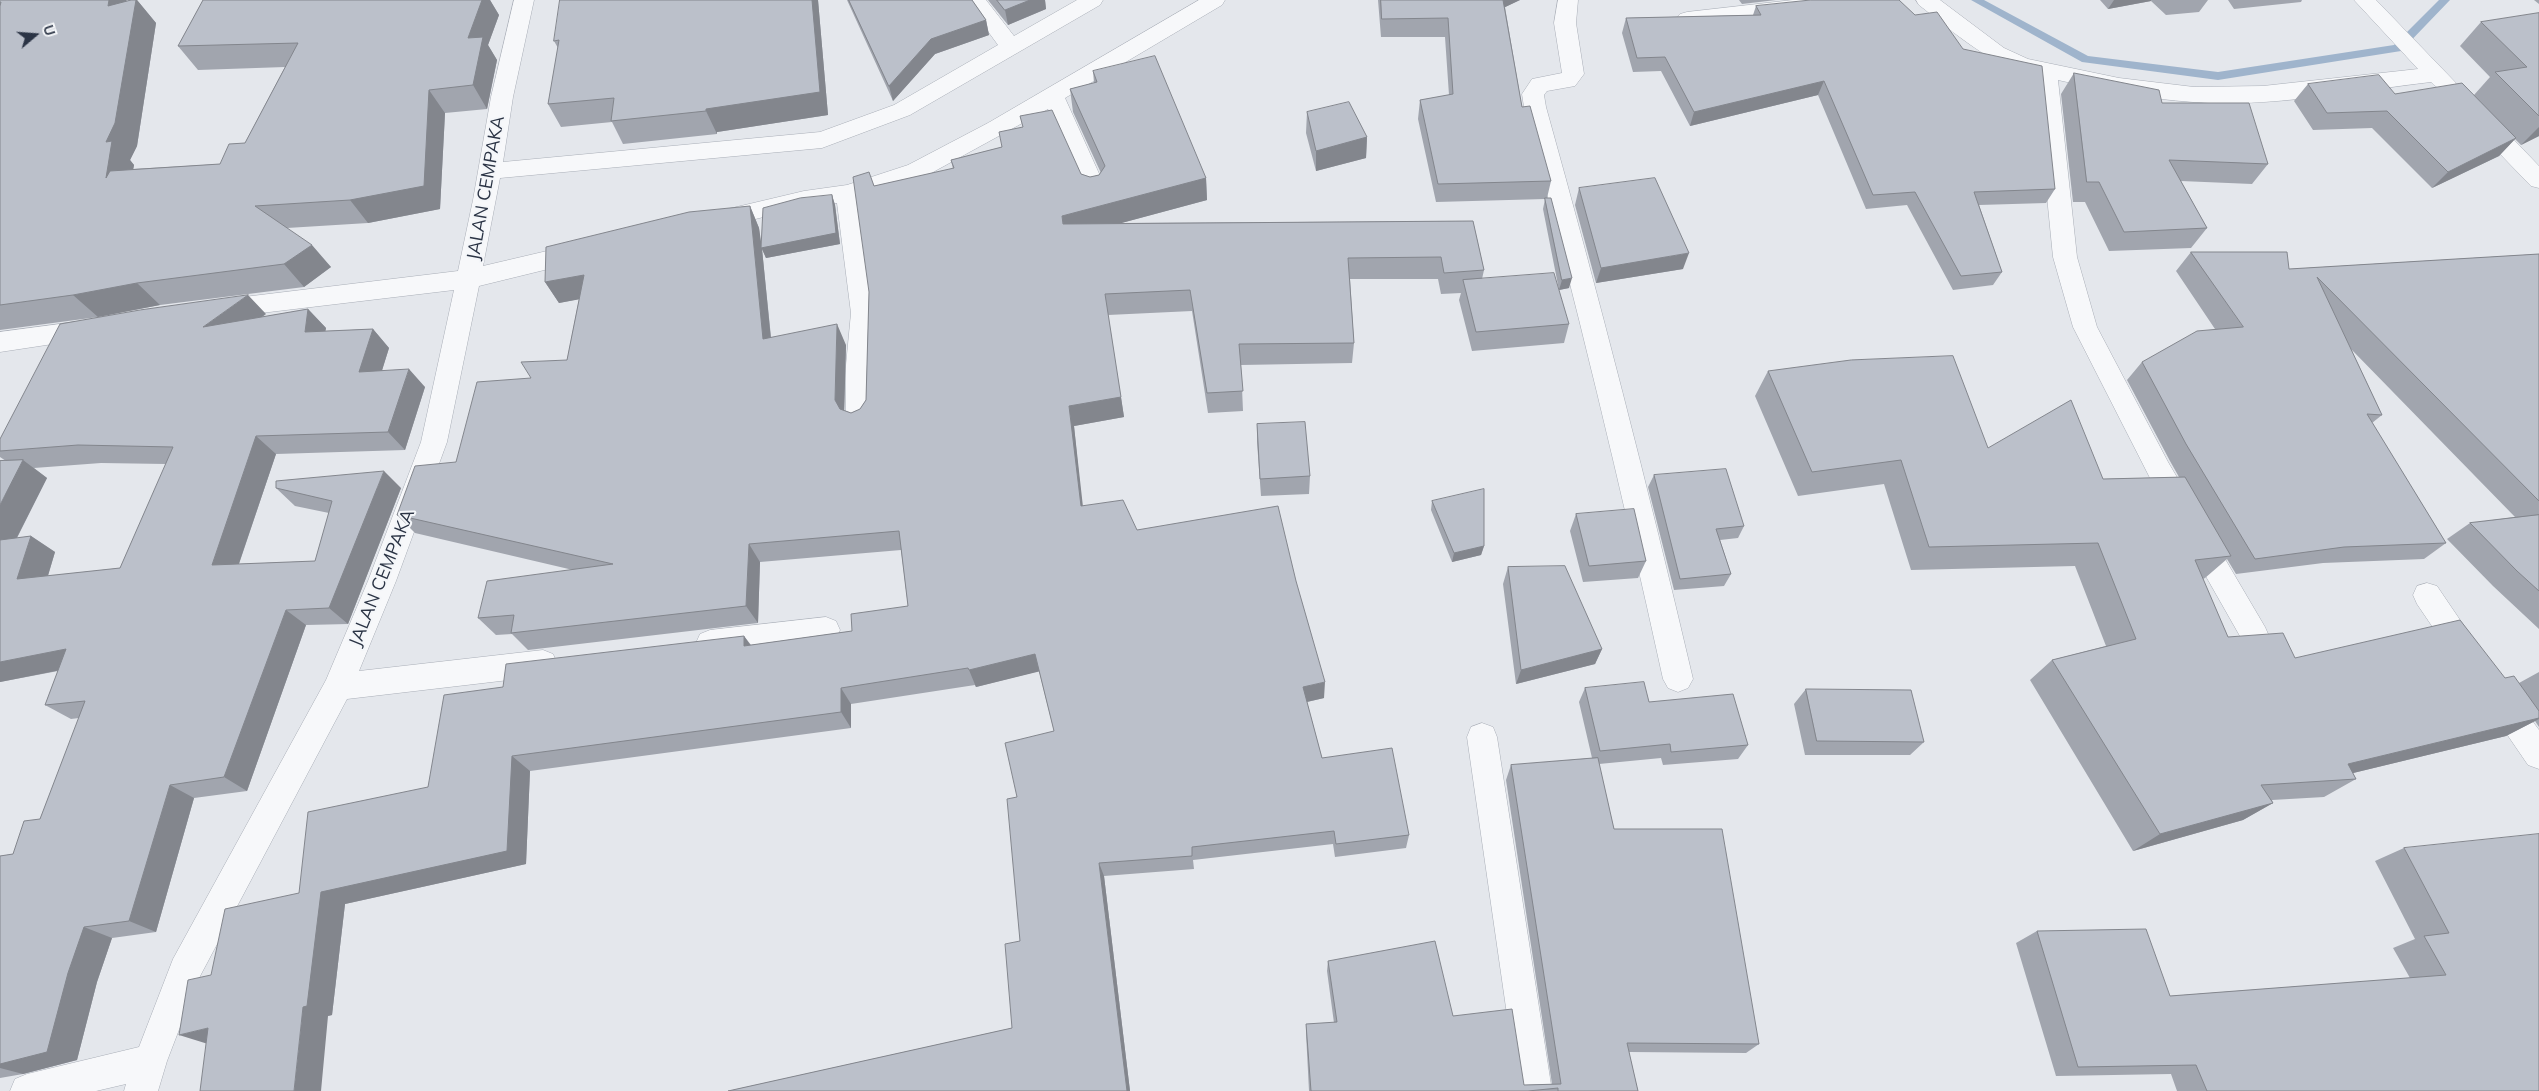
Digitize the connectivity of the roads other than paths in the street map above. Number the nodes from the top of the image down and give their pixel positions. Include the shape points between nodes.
1 (524, 0) edge
2 (975, 0) edge
3 (1093, 0) edge
4 (1214, 0) edge
5 (1568, 0) edge
6 (1852, 0) edge
7 (1926, 0) edge
8 (2367, 3) edge
9 (1687, 19) edge
10 (1011, 48) junction
11 (2431, 69) junction
12 (2046, 71) junction
13 (1054, 95) junction
14 (490, 171) junction
15 (2539, 180) edge
16 (1094, 189) edge
17 (847, 193) junction
18 (699, 224) edge
19 (603, 247) edge
20 (471, 272) junction
21 (199, 312) edge
22 (116, 326) edge
23 (0, 342) edge
24 (860, 420) edge
25 (2427, 594) dead end
26 (826, 630) dead end
27 (2255, 636) edge
28 (679, 647) edge
29 (572, 659) edge
30 (1678, 679) dead end
31 (338, 687) junction
32 (1482, 737) dead end
33 (2539, 755) edge
34 (146, 1076) edge
35 (27, 1091) edge
36 (1535, 1091) edge

1 - 14 street, JALAN CEMPAKA via 502,97
2 - 10 street
3 - 10 street
4 - 13 street
5 - 30 street via 1565,23 1573,74 1567,81 1540,84 1533,94 1535,107 1617,417
6 - 9 street
7 - 12 street via 1996,53 2023,66
8 - 11 street
10 - 14 street via 902,110 822,140
11 - 12 street via 2263,94 2194,95 2119,86
11 - 15 street
12 - 27 street via 2065,257 2084,327 2159,470
13 - 16 street
13 - 17 street via 916,171
14 - 20 street, JALAN CEMPAKA
17 - 18 street via 804,199
17 - 24 street via 863,313 859,365
19 - 20 street
20 - 21 street
20 - 31 street, JALAN CEMPAKA via 434,442
22 - 23 street
25 - 33 street
26 - 28 street
29 - 31 street
31 - 34 street, JALAN CEMPAKA via 185,971
32 - 36 street
34 - 35 street

